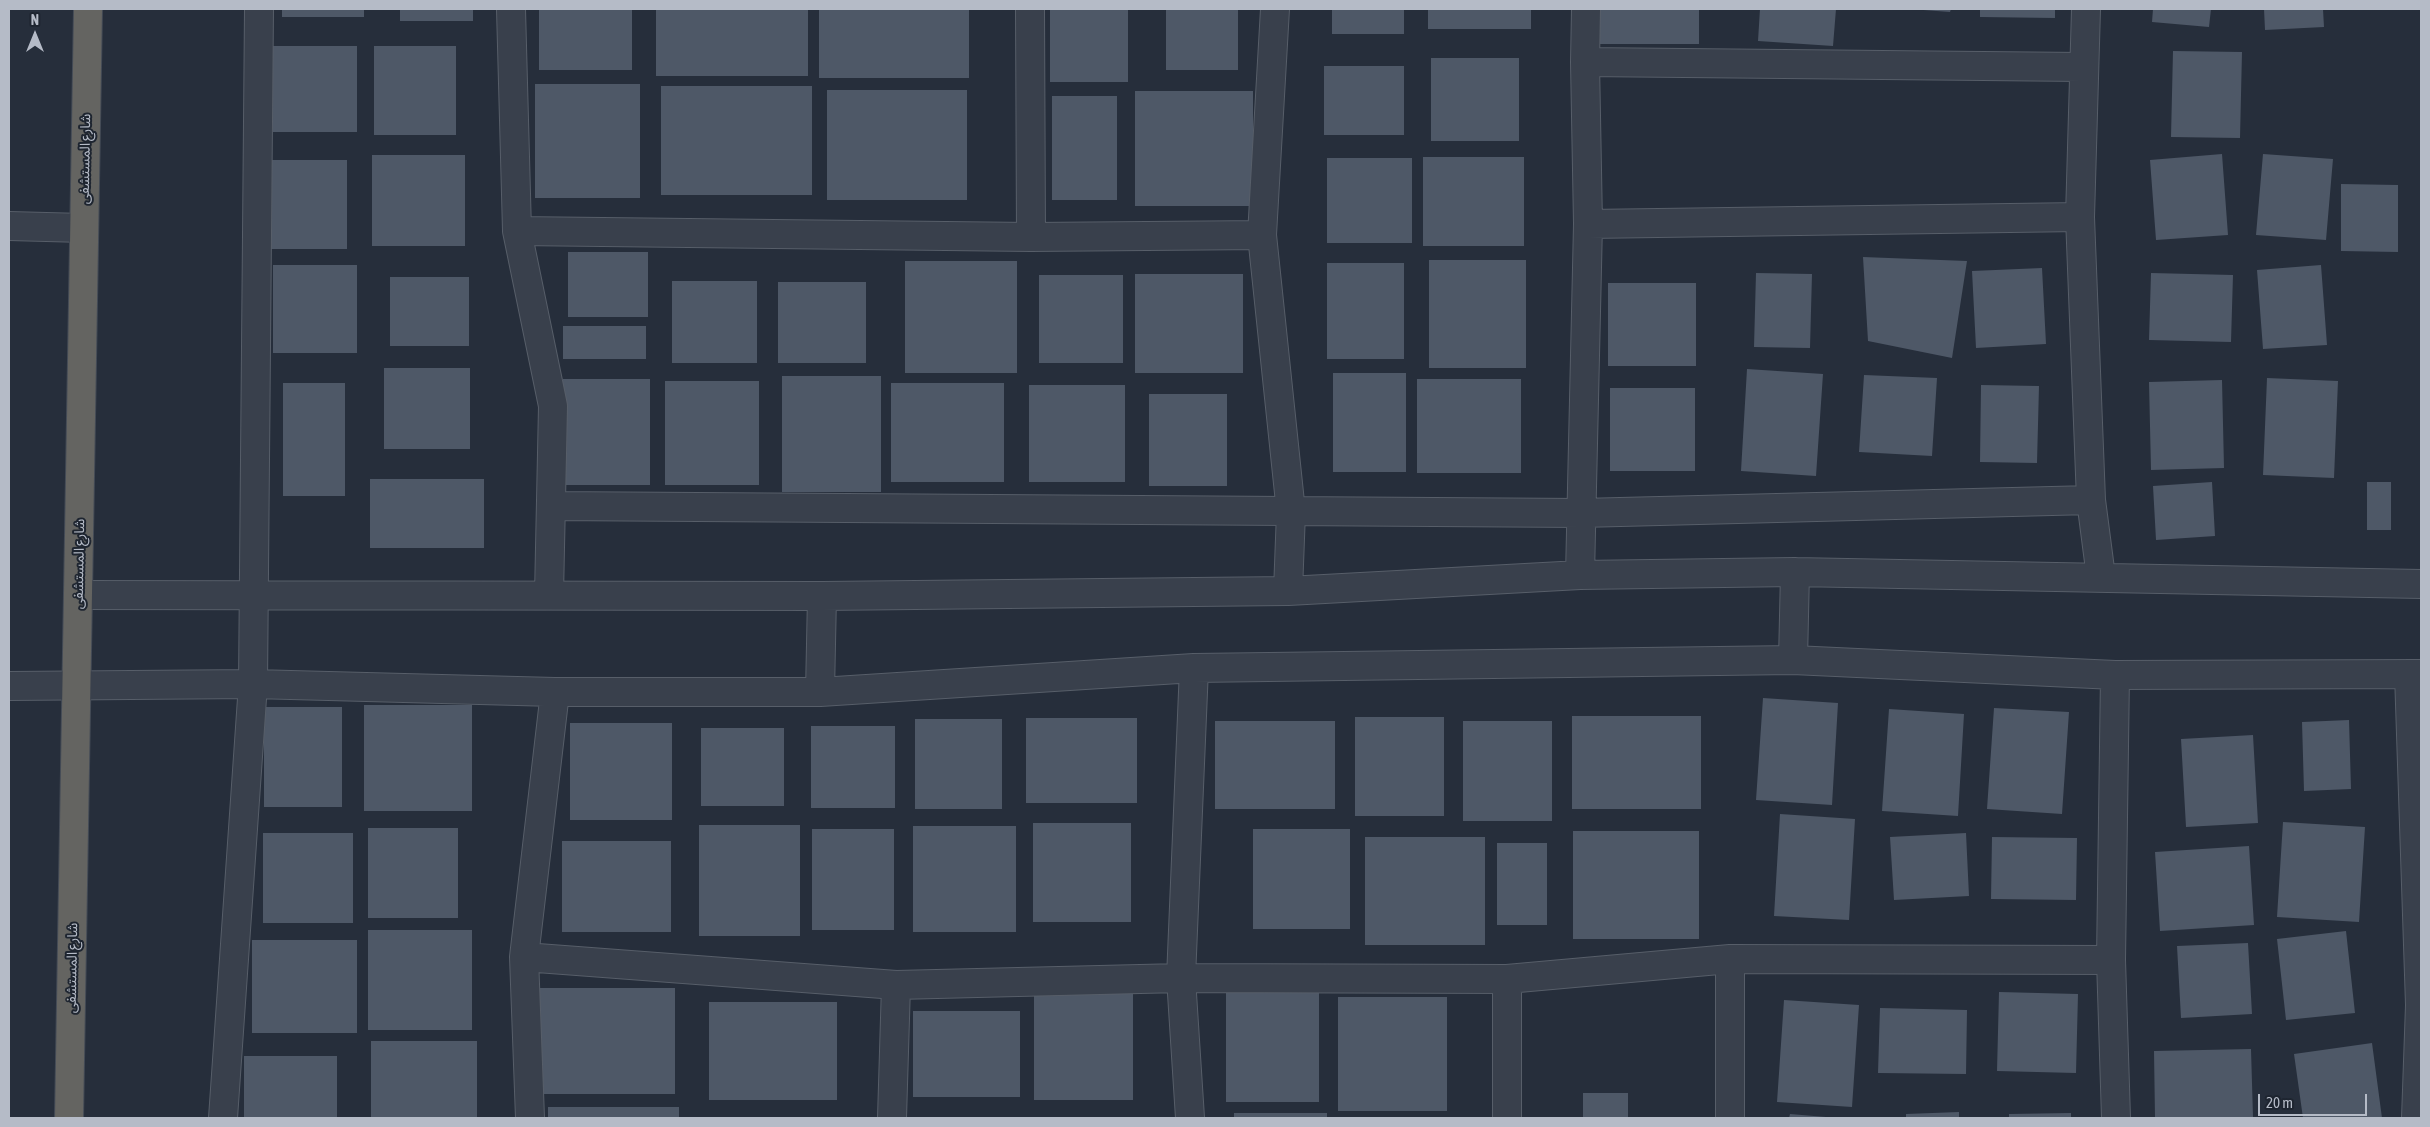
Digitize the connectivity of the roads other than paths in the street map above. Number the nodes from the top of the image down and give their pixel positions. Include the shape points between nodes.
1 (88, 9) edge
2 (259, 9) edge
3 (511, 9) edge
4 (1030, 9) edge
5 (1275, 9) edge
6 (1586, 9) edge
7 (2086, 9) edge
8 (1584, 62) junction
9 (2082, 67) junction
10 (2080, 217) junction
11 (1588, 224) junction
12 (9, 226) edge
13 (84, 228) junction
14 (517, 230) junction
15 (1262, 235) junction
16 (1031, 237) junction
17 (2091, 500) junction
18 (551, 506) junction
19 (1291, 512) junction
20 (1581, 513) junction
21 (1795, 572) junction
22 (1580, 575) junction
23 (2101, 577) junction
24 (2421, 584) edge
25 (1288, 591) junction
26 (255, 594) junction
27 (549, 595) junction
28 (78, 596) junction
29 (822, 596) junction
30 (1793, 660) junction
31 (1194, 668) junction
32 (2415, 674) edge
33 (2115, 675) junction
34 (253, 684) junction
35 (9, 686) edge
36 (77, 686) junction
37 (555, 692) junction
38 (820, 692) junction
39 (524, 957) junction
40 (1730, 959) junction
41 (2111, 960) junction
42 (1181, 978) junction
43 (1507, 979) junction
44 (896, 985) junction
45 (2420, 1005) edge
46 (69, 1118) edge
47 (223, 1118) edge
48 (530, 1118) edge
49 (892, 1118) edge
50 (1190, 1118) edge
51 (1507, 1118) edge
52 (1730, 1118) edge
53 (2116, 1118) edge
54 (2416, 1118) edge

1 - 13 highway, شارع المستشفى
2 - 26 street
3 - 14 street
4 - 16 street
5 - 15 street
6 - 8 street
7 - 9 street
8 - 9 street
8 - 11 street
9 - 10 street
10 - 11 street
10 - 17 street
11 - 20 street
12 - 13 street
13 - 28 highway, شارع المستشفى
14 - 16 street
14 - 18 street via 553,406
15 - 16 street
15 - 19 street
17 - 20 street
17 - 23 street
18 - 19 street
18 - 27 street
19 - 20 street
19 - 25 street
20 - 22 street
21 - 22 street
21 - 23 street
21 - 30 street
22 - 25 street
23 - 24 street
25 - 29 street
26 - 27 street
26 - 28 street
26 - 34 street
27 - 29 street
28 - 36 highway, شارع المستشفى
29 - 38 street
30 - 31 street
30 - 33 street
31 - 38 street
31 - 42 street
32 - 33 street
32 - 45 street
33 - 41 street
34 - 36 street
34 - 37 street
34 - 47 street
35 - 36 street
36 - 46 highway, شارع المستشفى
37 - 38 street
37 - 39 street
39 - 44 street
39 - 48 street
40 - 41 street
40 - 43 street
40 - 52 street
41 - 53 street
42 - 43 street
42 - 44 street
42 - 50 street
43 - 51 street
44 - 49 street
45 - 54 street

